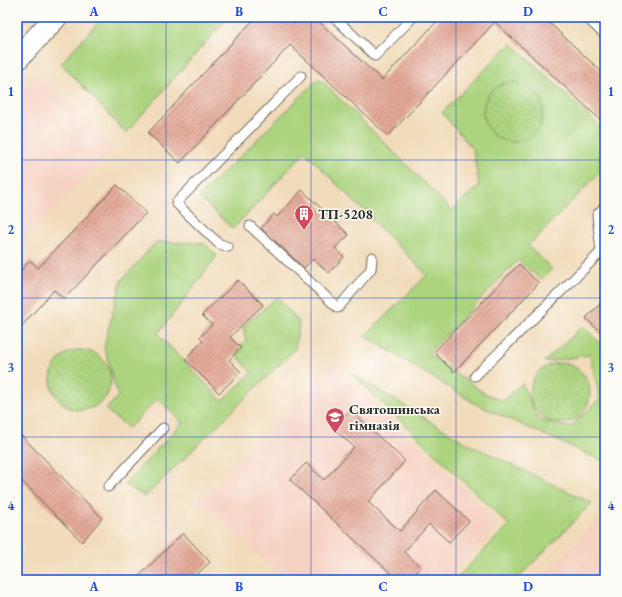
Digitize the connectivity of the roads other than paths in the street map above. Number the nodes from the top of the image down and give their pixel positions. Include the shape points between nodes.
1 (56, 17) edge
2 (334, 17) edge
3 (413, 17) edge
4 (586, 17) edge
5 (605, 35) edge
6 (19, 54) edge
7 (301, 76) dead end
8 (605, 206) edge
9 (250, 226) dead end
10 (228, 247) dead end
11 (603, 254) edge
12 (372, 257) dead end
13 (475, 376) dead end
14 (163, 428) dead end
15 (108, 487) dead end

1 - 6 main road
2 - 3 lane via 375,56
4 - 5 lane
7 - 10 lane via 176,203 218,243
8 - 11 lane via 598,215
9 - 12 lane via 338,308 371,269
11 - 13 lane
14 - 15 lane

